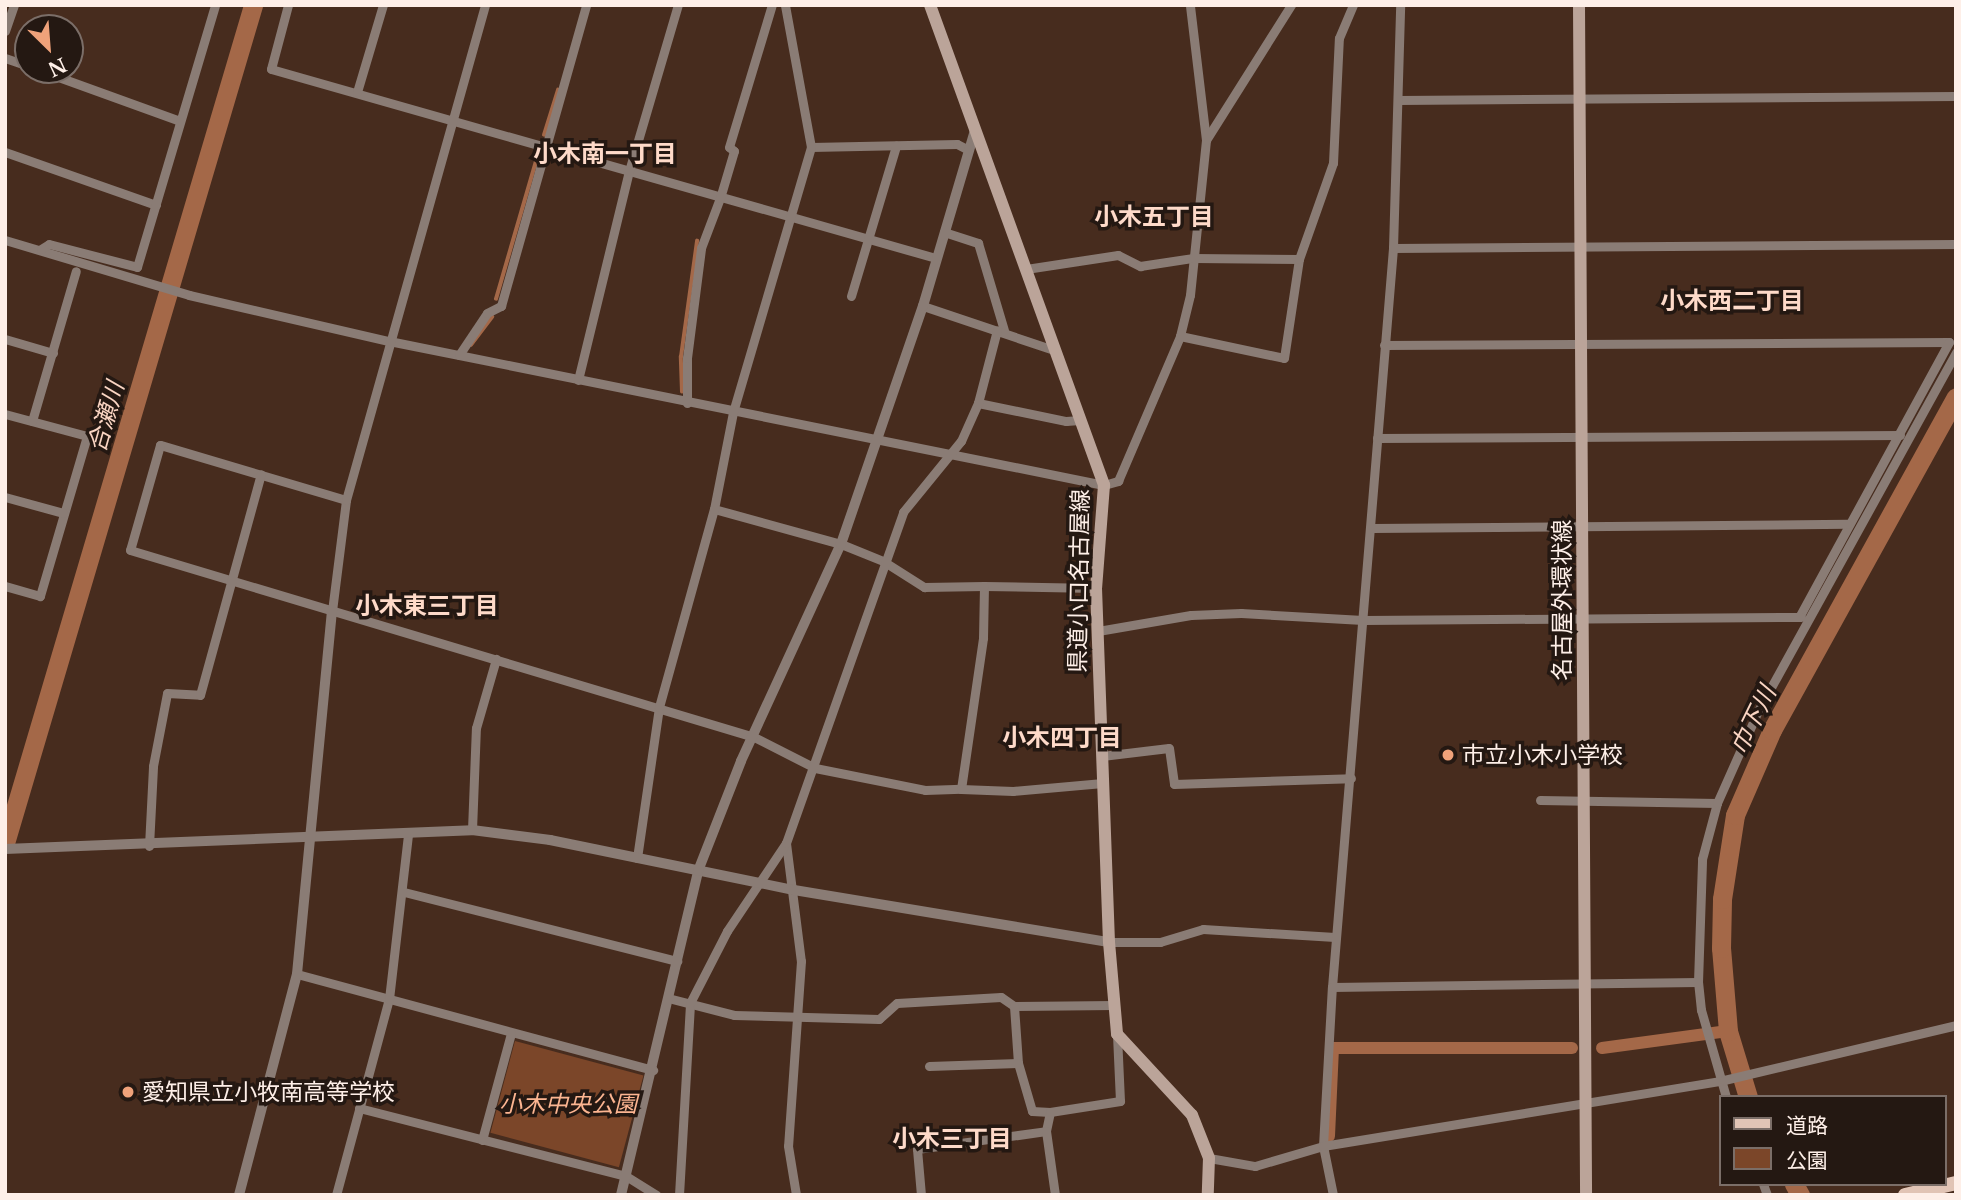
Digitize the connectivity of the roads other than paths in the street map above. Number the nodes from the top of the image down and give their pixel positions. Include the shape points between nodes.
1 (15, 5) edge
2 (215, 5) edge
3 (288, 5) edge
4 (383, 5) edge
5 (485, 5) edge
6 (586, 5) edge
7 (678, 5) edge
8 (772, 5) edge
9 (785, 5) edge
10 (930, 5) edge
11 (1190, 5) edge
12 (1291, 5) edge
13 (1353, 5) edge
14 (1400, 5) edge
15 (1579, 5) edge
16 (5, 31) edge
17 (78, 84) edge
18 (357, 93) junction
19 (1956, 96) edge
20 (1580, 97) junction
21 (1398, 100) junction
22 (452, 120) junction
23 (180, 121) junction
24 (975, 131) junction
25 (1206, 140) junction
26 (546, 146) junction
27 (896, 146) junction
28 (811, 147) junction
29 (969, 150) junction
30 (5, 152) edge
31 (629, 171) junction
32 (720, 198) junction
33 (156, 205) junction
34 (792, 218) junction
35 (944, 232) junction
36 (868, 239) junction
37 (5, 240) edge
38 (1956, 244) edge
39 (1393, 247) junction
40 (1581, 248) junction
41 (41, 249) junction
42 (936, 258) junction
43 (1194, 258) junction
44 (1299, 259) junction
45 (1026, 269) junction
46 (76, 271) dead end
47 (851, 296) dead end
48 (923, 306) junction
49 (1000, 330) junction
50 (1180, 336) junction
51 (5, 340) edge
52 (389, 341) junction
53 (1384, 345) junction
54 (1582, 345) junction
55 (1054, 350) junction
56 (1956, 352) edge
57 (53, 353) junction
58 (459, 355) junction
59 (578, 380) junction
60 (978, 402) junction
61 (687, 403) junction
62 (733, 412) junction
63 (5, 414) edge
64 (1080, 420) junction
65 (32, 421) junction
66 (1897, 435) junction
67 (1582, 436) junction
68 (1377, 438) junction
69 (1908, 438) junction
70 (879, 439) junction
71 (952, 454) junction
72 (261, 474) junction
73 (1104, 485) junction
74 (5, 497) edge
75 (346, 500) junction
76 (714, 509) junction
77 (64, 513) junction
78 (1847, 524) junction
79 (1583, 526) junction
80 (1372, 528) junction
81 (841, 544) junction
82 (883, 561) junction
83 (230, 582) junction
84 (5, 586) edge
85 (984, 586) junction
86 (1096, 588) junction
87 (332, 611) junction
88 (1799, 617) junction
89 (1812, 617) junction
90 (1583, 618) junction
91 (1363, 620) junction
92 (1098, 631) junction
93 (496, 659) junction
94 (659, 708) junction
95 (754, 737) junction
96 (1101, 756) junction
97 (815, 768) junction
98 (1351, 778) junction
99 (1102, 783) junction
100 (961, 789) junction
101 (1540, 800) dead end
102 (1585, 800) junction
103 (1717, 803) junction
104 (472, 830) junction
105 (408, 834) junction
106 (308, 836) junction
107 (786, 843) junction
108 (149, 846) junction
109 (5, 849) edge
110 (637, 858) junction
111 (698, 871) junction
112 (760, 882) junction
113 (794, 890) junction
114 (404, 891) junction
115 (1335, 936) junction
116 (1109, 943) junction
117 (677, 961) junction
118 (297, 974) junction
119 (1698, 982) junction
120 (1585, 983) junction
121 (1332, 987) junction
122 (668, 998) junction
123 (389, 999) junction
124 (690, 1003) junction
125 (1114, 1005) junction
126 (1014, 1006) junction
127 (794, 1015) junction
128 (1956, 1025) edge
129 (511, 1033) junction
130 (1117, 1034) junction
131 (1018, 1063) junction
132 (929, 1066) dead end
133 (653, 1070) junction
134 (1721, 1081) junction
135 (1725, 1095) edge
136 (1587, 1104) junction
137 (359, 1108) junction
138 (1050, 1112) junction
139 (1046, 1131) junction
140 (482, 1140) junction
141 (1323, 1146) junction
142 (1209, 1158) junction
143 (626, 1176) junction
144 (1943, 1186) edge
145 (242, 1194) edge
146 (336, 1195) edge
147 (621, 1195) edge
148 (656, 1195) edge
149 (679, 1195) edge
150 (796, 1195) edge
151 (921, 1195) edge
152 (1055, 1195) edge
153 (1208, 1195) edge
154 (1333, 1195) edge
155 (1586, 1195) edge
156 (1905, 1195) edge

1 - 16 street
2 - 23 street
3 - 18 street via 271,69
4 - 18 street
5 - 22 street
6 - 26 street
7 - 31 street
8 - 32 street via 729,147 734,151
9 - 28 street
10 - 24 main road, 県道小口名古屋線
11 - 25 street
12 - 25 street
13 - 44 street via 1339,38 1333,163
14 - 21 street
15 - 20 main road, 名古屋外環状線
17 - 23 street
18 - 22 street
19 - 20 street
20 - 21 street
20 - 40 main road, 名古屋外環状線
21 - 39 street
22 - 26 street
22 - 52 street
23 - 33 street
24 - 29 street
24 - 45 main road, 県道小口名古屋線
25 - 43 street
26 - 31 street
26 - 58 street via 501,306 487,313
27 - 28 street
27 - 29 street via 957,144
27 - 36 street
28 - 34 street
29 - 35 street
30 - 33 street
31 - 32 street
31 - 59 street
32 - 34 street
32 - 61 street via 701,248 687,358
33 - 41 street via 137,267 49,244
34 - 36 street
34 - 62 street
35 - 42 street
35 - 49 street via 978,243
36 - 42 street
36 - 47 street
37 - 41 street
38 - 40 street
39 - 40 street
39 - 53 street
40 - 54 main road, 名古屋外環状線
41 - 52 street via 189,295
42 - 48 street
43 - 44 street
43 - 45 street via 1140,266 1118,255
43 - 50 street
44 - 50 street via 1284,358
45 - 55 main road, 県道小口名古屋線
46 - 57 street
48 - 49 street
48 - 70 street
49 - 55 street
49 - 60 street
50 - 73 street via 1118,481
51 - 57 street
52 - 58 street
52 - 75 street
53 - 54 street
53 - 68 street
54 - 66 street via 1949,342
54 - 67 main road, 名古屋外環状線
55 - 64 main road, 県道小口名古屋線
56 - 69 street
57 - 65 street
58 - 59 street
59 - 61 street
60 - 64 street
60 - 71 street
61 - 62 street
62 - 70 street
62 - 76 street
63 - 65 street
64 - 73 main road, 県道小口名古屋線
65 - 77 street via 87,436
66 - 67 street
66 - 69 street
66 - 78 street
67 - 68 street
67 - 79 main road, 名古屋外環状線
68 - 80 street
69 - 89 street
70 - 71 street
70 - 81 street
71 - 73 street
71 - 82 street via 903,512
72 - 75 street
72 - 83 street
72 - 83 street via 160,445 137,524 130,550
73 - 86 main road, 県道小口名古屋線
74 - 77 street
75 - 87 street
76 - 81 street
76 - 94 street
77 - 84 street via 40,596
78 - 79 street
78 - 88 street
79 - 80 street
79 - 90 main road, 名古屋外環状線
80 - 91 street
81 - 82 street
81 - 95 street
82 - 85 street via 924,587
82 - 97 street
83 - 87 street
83 - 108 street via 200,695 167,693 153,766
85 - 86 street
85 - 100 street via 983,638
86 - 92 main road, 県道小口名古屋線
87 - 93 street
87 - 106 street
88 - 89 street
88 - 90 street
89 - 103 street via 1758,711
90 - 91 street
90 - 102 main road, 名古屋外環状線
91 - 92 street via 1241,613
91 - 98 street
92 - 96 main road, 県道小口名古屋線
93 - 94 street
93 - 104 street via 476,728
94 - 95 street
94 - 110 street
95 - 97 street
95 - 111 street
96 - 98 street via 1169,748 1174,784
96 - 99 main road, 県道小口名古屋線
97 - 100 street via 925,790
97 - 107 street
98 - 115 street
99 - 100 street via 1013,791
99 - 116 main road, 県道小口名古屋線
101 - 102 street
102 - 103 street
102 - 120 main road, 名古屋外環状線
103 - 119 street via 1702,859
104 - 105 street
104 - 110 street
105 - 106 street
105 - 114 street
106 - 108 street
106 - 118 street
107 - 112 street
107 - 113 street
108 - 109 street
110 - 111 street
111 - 112 street
111 - 117 street
112 - 113 street
112 - 124 street
113 - 116 street
113 - 127 street via 801,961
114 - 117 street
114 - 123 street
115 - 116 street via 1203,929 1160,942
115 - 121 street
116 - 125 main road, 県道小口名古屋線
117 - 122 street
118 - 123 street
118 - 145 street
119 - 120 street
119 - 134 street
120 - 121 street
120 - 136 main road, 名古屋外環状線
121 - 141 street
122 - 124 street
122 - 133 street
123 - 129 street
123 - 137 street
124 - 127 street via 734,1016
124 - 149 street
125 - 126 street
125 - 130 main road, 県道小口名古屋線
126 - 127 street via 1001,997 897,1003 879,1019
126 - 131 street
127 - 150 street via 788,1146
128 - 134 street
129 - 133 street
129 - 140 street
130 - 138 street via 1121,1101
130 - 142 main road via 1192,1115
131 - 132 street
131 - 138 street via 1032,1111
133 - 143 street
134 - 135 street
134 - 136 street
136 - 141 street
136 - 155 main road, 名古屋外環状線
137 - 140 street
137 - 146 street
138 - 139 street
139 - 151 street via 917,1149
139 - 152 street
140 - 143 street
141 - 142 street via 1255,1166
141 - 154 street
142 - 153 main road
143 - 147 street
143 - 148 street
144 - 156 main road

